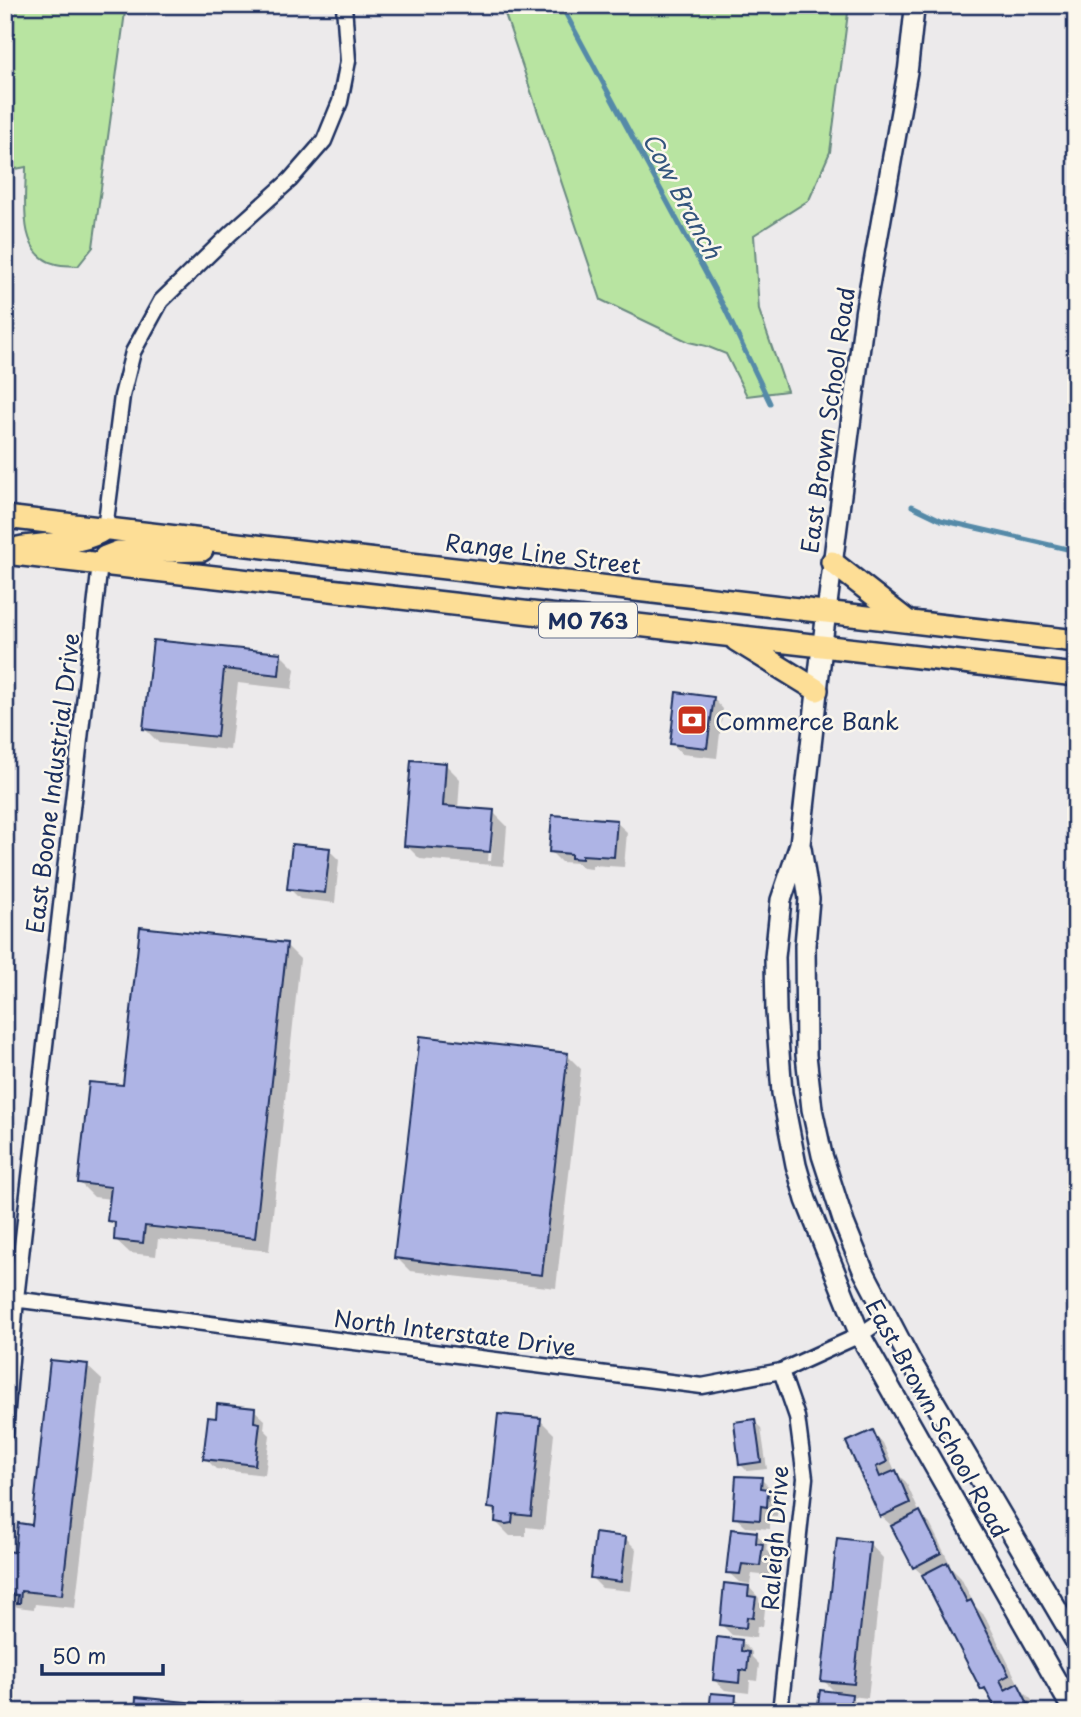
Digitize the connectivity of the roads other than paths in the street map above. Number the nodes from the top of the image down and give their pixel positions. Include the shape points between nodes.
1 (344, 5) edge
2 (915, 5) edge
3 (5, 517) edge
4 (106, 529) junction
5 (259, 546) junction
6 (5, 552) edge
7 (832, 562) junction
8 (100, 564) junction
9 (826, 612) junction
10 (908, 621) junction
11 (732, 636) junction
12 (1076, 641) edge
13 (822, 647) junction
14 (1076, 676) edge
15 (817, 690) junction
16 (800, 844) junction
17 (10, 1299) edge
18 (886, 1317) junction
19 (860, 1335) junction
20 (781, 1371) junction
21 (5, 1433) edge
22 (1076, 1642) edge
23 (780, 1712) edge
24 (1074, 1712) edge

1 - 4 street via 348,61 340,102 324,141 290,180 161,301 133,352 122,396
2 - 7 street, East Brown School Road via 908,69 864,312
3 - 4 main road, Range Line Street / MO 763
4 - 5 main road, Range Line Street / MO 763
4 - 6 main road via 78,541
5 - 8 main road via 118,552
5 - 9 main road, Range Line Street / MO 763
6 - 8 main road, MO 763
7 - 9 street, East Brown School Road
7 - 10 main road
8 - 11 main road, MO 763
8 - 17 street, East Boone Industrial Drive
9 - 10 main road, Range Line Street / MO 763
9 - 13 street, East Brown School Road
10 - 12 main road, Range Line Street / MO 763
11 - 13 main road, MO 763
11 - 15 main road
13 - 14 main road, MO 763
13 - 15 main road, East Brown School Road
15 - 16 main road, East Brown School Road
16 - 18 main road, East Brown School Road via 809,899 806,1055 812,1109 844,1223
16 - 19 main road, East Brown School Road via 781,900 775,957 782,1093 806,1200
17 - 20 street, North Interstate Drive via 702,1386
17 - 21 street, East Boone Industrial Drive
18 - 19 street, North Interstate Drive
18 - 22 main road, East Brown School Road
19 - 20 street, North Interstate Drive
19 - 24 main road, East Brown School Road
20 - 23 street, Raleigh Drive via 797,1417 805,1478

